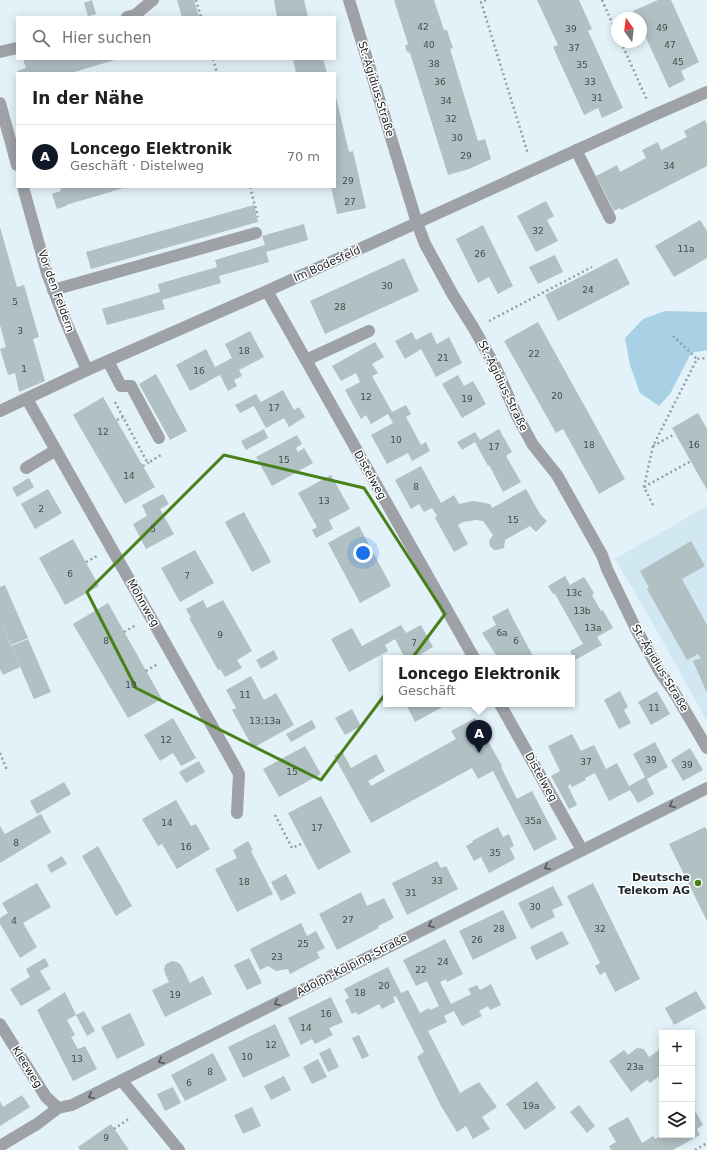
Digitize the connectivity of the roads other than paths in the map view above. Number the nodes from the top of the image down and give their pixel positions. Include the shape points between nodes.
1 (152, 0) edge
2 (349, 0) edge
3 (131, 16) edge
4 (16, 48) edge
5 (0, 52) edge
6 (707, 92) edge
7 (0, 103) edge
8 (576, 150) junction
9 (16, 161) edge
10 (23, 188) edge
11 (610, 218) dead end
12 (417, 223) junction
13 (256, 233) road end
14 (53, 290) junction
15 (267, 291) junction
16 (369, 331) dead end
17 (306, 360) junction
18 (108, 361) junction
19 (87, 370) junction
20 (27, 399) junction
21 (0, 411) edge
22 (159, 438) dead end
23 (56, 450) junction
24 (26, 468) dead end
25 (472, 655) edge
26 (502, 707) edge
27 (707, 748) edge
28 (707, 788) edge
29 (237, 813) dead end
30 (582, 850) junction
31 (0, 1024) edge
32 (122, 1080) junction
33 (58, 1108) junction
34 (0, 1146) edge
35 (179, 1150) edge

1 - 3 street
2 - 12 street, St.-Ägidius-Straße
4 - 5 street
6 - 8 street, Im Bodesfeld
7 - 9 street
8 - 11 street
8 - 12 street, Im Bodesfeld
10 - 14 street, Vor den Feldern
12 - 15 street, Im Bodesfeld
12 - 27 street, St.-Ägidius-Straße via 460,307 496,368 533,445 557,475 602,555 660,672
13 - 14 street
14 - 19 street, Vor den Feldern
15 - 17 street, Distelweg
15 - 18 street, Im Bodesfeld
16 - 17 street
17 - 25 street, Distelweg
18 - 19 street, Im Bodesfeld
18 - 22 street via 121,386 131,386
19 - 20 street, Im Bodesfeld
20 - 21 street, Im Bodesfeld
20 - 23 street, Mohnweg
23 - 24 street
23 - 29 street, Mohnweg via 239,774
26 - 30 street, Distelweg
28 -> 30 street, Adolph-Kolping-Straße
30 -> 32 street, Adolph-Kolping-Straße
31 - 33 street, Kleeweg via 46,1097
32 -> 33 street, Adolph-Kolping-Straße via 72,1105
32 - 35 street
33 - 34 street, Adolph-Kolping-Straße

